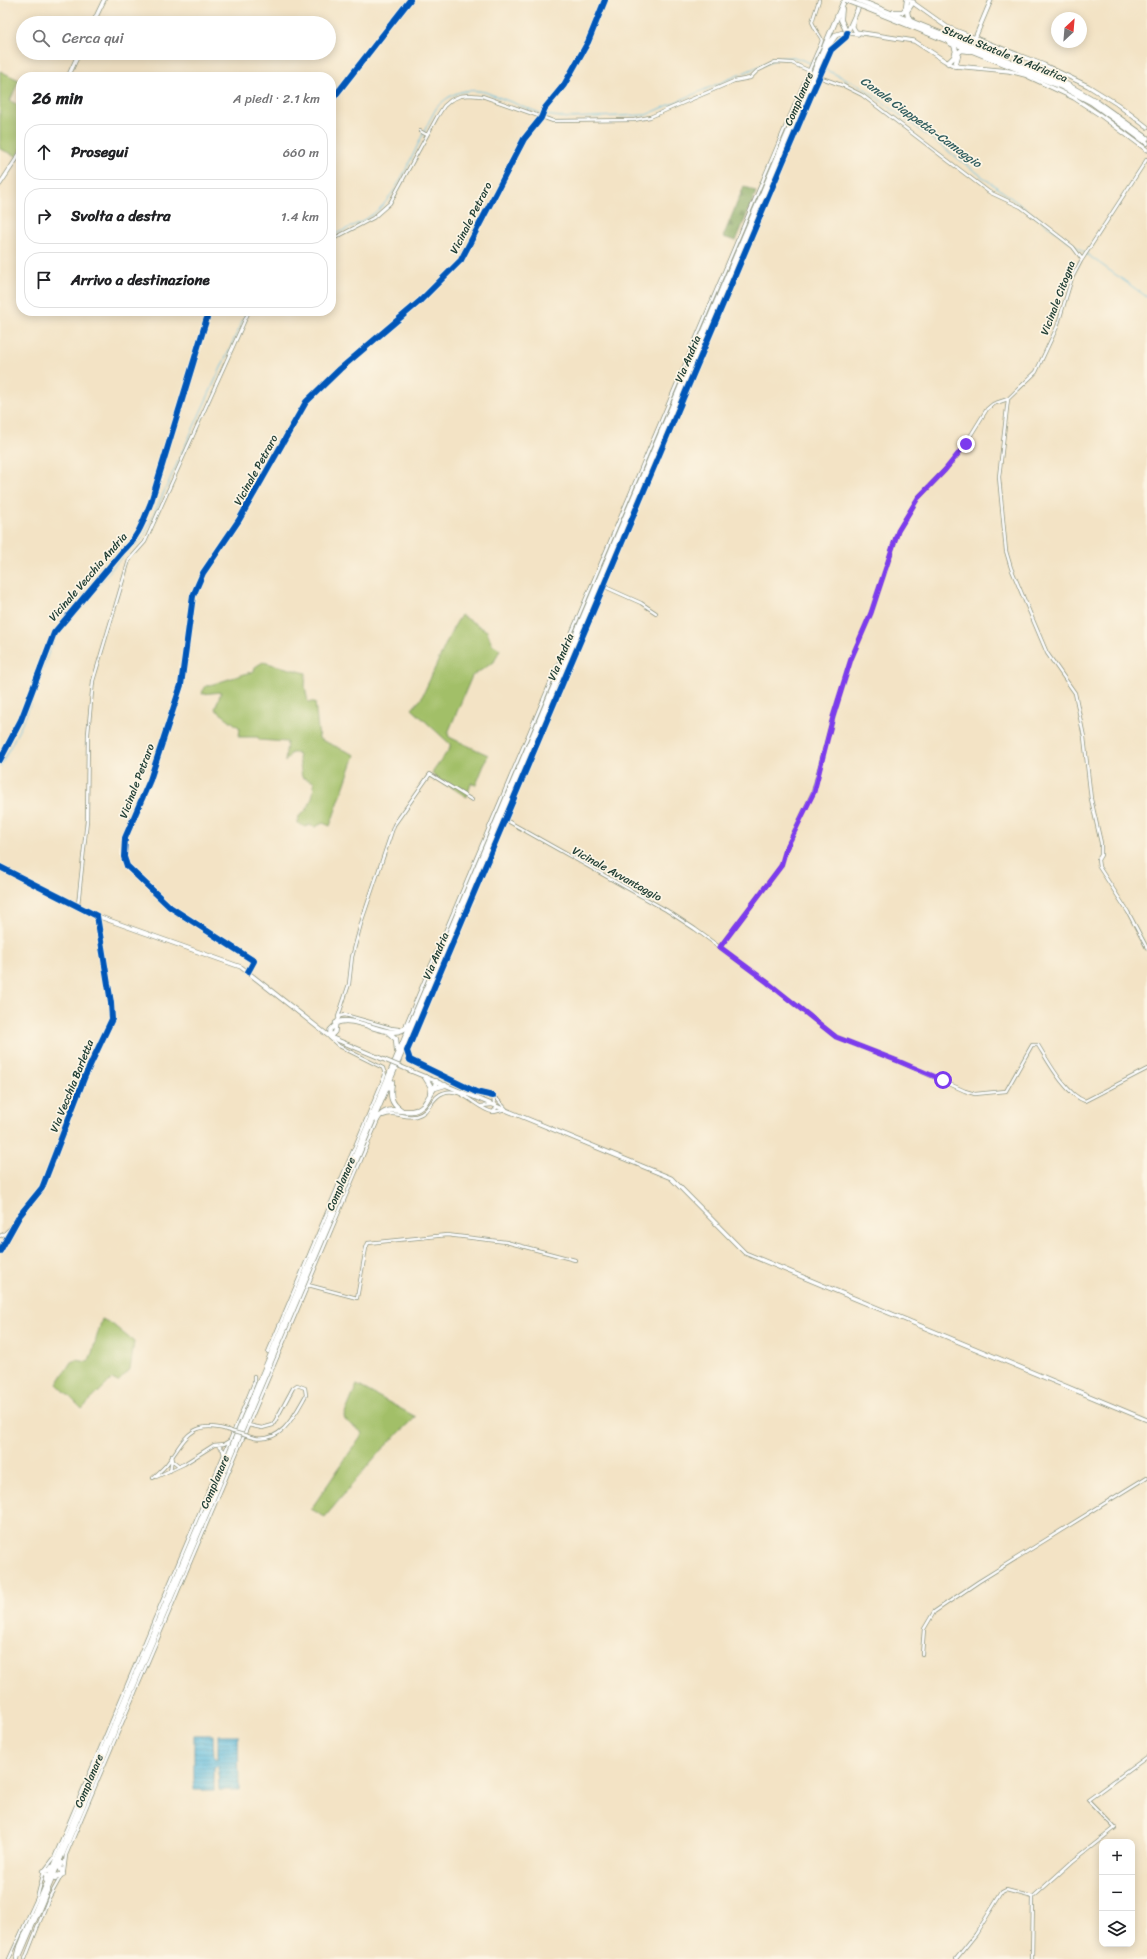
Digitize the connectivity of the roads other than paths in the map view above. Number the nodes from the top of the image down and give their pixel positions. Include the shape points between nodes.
1 (104, 0) edge
2 (410, 0) edge
3 (605, 0) edge
4 (819, 0) edge
5 (858, 0) edge
6 (861, 0) edge
7 (990, 0) edge
8 (843, 1) edge
9 (910, 1) edge
10 (867, 6) junction
11 (879, 8) junction
12 (96, 16) edge
13 (853, 20) junction
14 (845, 31) junction
15 (933, 32) junction
16 (867, 34) junction
17 (975, 38) junction
18 (994, 58) junction
19 (76, 60) edge
20 (820, 62) junction
21 (948, 63) junction
22 (956, 66) junction
23 (817, 68) junction
24 (810, 71) junction
25 (70, 72) edge
26 (819, 77) junction
27 (336, 95) edge
28 (541, 117) junction
29 (1147, 127) edge
30 (420, 131) dead end
31 (427, 135) junction
32 (1147, 138) edge
33 (1147, 143) edge
34 (1147, 150) edge
35 (1147, 159) edge
36 (16, 160) edge
37 (764, 179) joint
38 (775, 179) joint
39 (0, 184) edge
40 (336, 237) edge
41 (1083, 257) junction
42 (208, 316) edge
43 (247, 316) edge
44 (1008, 399) junction
45 (602, 586) junction
46 (656, 613) dead end
47 (0, 760) edge
48 (472, 800) dead end
49 (504, 819) junction
50 (0, 867) edge
51 (78, 905) junction
52 (97, 916) junction
53 (720, 947) junction
54 (1147, 948) edge
55 (248, 972) junction
56 (417, 1010) junction
57 (338, 1018) junction
58 (336, 1024) junction
59 (332, 1031) junction
60 (387, 1031) junction
61 (322, 1032) junction
62 (330, 1037) junction
63 (338, 1041) junction
64 (393, 1065) junction
65 (1147, 1069) edge
66 (393, 1075) junction
67 (425, 1077) junction
68 (436, 1081) junction
69 (445, 1085) junction
70 (433, 1088) junction
71 (493, 1096) junction
72 (497, 1099) junction
73 (486, 1101) junction
74 (495, 1104) junction
75 (479, 1105) junction
76 (486, 1106) junction
77 (506, 1109) junction
78 (403, 1111) junction
79 (493, 1112) junction
80 (366, 1138) junction
81 (37, 1196) junction
82 (0, 1236) edge
83 (0, 1251) edge
84 (575, 1260) dead end
85 (308, 1285) junction
86 (268, 1352) dead end
87 (254, 1376) dead end
88 (1147, 1420) edge
89 (248, 1425) junction
90 (232, 1437) junction
91 (218, 1445) junction
92 (228, 1447) junction
93 (172, 1454) junction
94 (224, 1457) junction
95 (167, 1464) junction
96 (184, 1464) junction
97 (170, 1471) junction
98 (1147, 1477) edge
99 (922, 1654) dead end
100 (1147, 1757) edge
101 (63, 1855) junction
102 (56, 1861) junction
103 (44, 1871) junction
104 (63, 1874) junction
105 (47, 1887) junction
106 (1033, 1897) junction
107 (9, 1959) edge
108 (17, 1959) edge
109 (25, 1959) edge
110 (956, 1959) edge
111 (1032, 1959) edge

1 - 12 street
2 - 27 street
3 - 28 street, Vicinale Petraro via 588,42 564,85
4 - 20 street, Complanare via 812,22 823,40
5 - 10 highway, Strada Statale 16 Adriatica, bridge
6 - 13 main road
7 - 17 street
8 - 10 highway, Strada Statale 16 Adriatica, bridge
8 - 14 main road via 841,19
8 - 20 highway
9 - 11 highway via 900,13
9 - 15 highway via 908,17
9 - 17 street via 943,24
10 - 11 highway, Strada Statale 16 Adriatica
10 - 15 highway, Strada Statale 16 Adriatica
11 - 15 highway, Strada Statale 16 Adriatica
13 - 14 main road
13 - 16 street via 854,30
14 - 16 street
14 - 20 highway via 833,39
14 - 20 street, Complanare via 846,37
15 - 18 highway, Strada Statale 16 Adriatica
15 - 21 highway via 956,48
15 - 32 highway, Strada Statale 16 Adriatica via 1066,84 1094,100
16 - 21 street via 914,41
17 - 29 street via 1073,78 1117,104
18 - 22 highway via 962,50 957,55
18 - 33 highway, Strada Statale 16 Adriatica via 1047,79 1091,102
19 - 25 street
20 - 23 highway
20 - 23 street, Complanare
21 - 22 street
22 - 34 street via 1017,72 1037,80 1074,98
23 - 24 street, Complanare
23 - 26 street, Complanare
23 - 56 highway
23 - 66 highway
24 - 28 street via 792,63 775,62 757,71 750,78 734,81 643,119 572,122
24 - 37 street, Complanare
26 - 38 street, Complanare
26 - 41 street via 862,94 989,192 1021,207
28 - 31 street via 482,96 460,96 444,106
28 - 55 street, Vicinale Petraro via 524,139 461,260 420,301 340,369 306,402 239,520 203,573 193,596 181,686 150,780 126,838 124,856 126,866 170,908 254,961
30 - 31 street
31 - 40 street via 390,203 373,218
35 - 41 street, Vicinale Citogna
36 - 39 street
37 - 57 street, Via Andria via 408,1021 402,1028 397,1029 345,1015
38 - 45 street, Via Andria
41 - 44 street, Vicinale Citogna via 1072,278 1057,327 1040,367
42 - 47 street, Vicinale Vecchia Andria via 152,502 134,541 54,633 21,720
43 - 51 street via 146,542 129,560 97,665 89,714 87,820
44 - 53 street, Vicinale Citogna via 993,404 982,415 963,447 918,498 898,531 871,613 851,659 814,792 786,849 781,866
44 - 54 street via 999,477 1006,551 1047,652 1075,693 1084,737 1091,800 1101,843 1099,867 1128,912
45 - 46 street via 641,602
45 - 49 street, Via Andria
48 - 57 street via 430,774 394,824 362,920 352,957 349,984
49 - 53 street, Vicinale Avvantaggio via 666,910
49 - 71 street, Via Andria via 406,1053 410,1060 418,1064 476,1092
50 - 51 street
51 - 52 street
52 - 55 street via 232,963
52 - 81 street, Via Vecchia Barletta via 112,1019 85,1076 49,1173
53 - 65 street, Vicinale Avvantaggio via 836,1037 971,1093 1006,1091 1032,1044 1038,1045 1063,1083 1085,1101
55 - 61 street
56 - 60 highway via 405,1029
56 - 64 highway
57 - 58 street
58 - 59 street
58 - 60 highway via 345,1020
59 - 61 street
59 - 62 street
59 - 63 street
60 - 64 highway via 396,1039 398,1046
61 - 62 street
62 - 63 street
62 - 86 street, Complanare via 339,1046 383,1068 385,1075
63 - 67 street, bridge
64 - 102 highway
66 - 78 highway via 391,1101
66 - 80 highway
67 - 68 street
67 - 70 highway
68 - 69 street
68 - 70 highway
69 - 70 highway
69 - 73 street
70 - 78 highway via 420,1108 411,1112
71 - 72 street
71 - 74 street
72 - 74 street
72 - 77 street
73 - 74 street
73 - 76 street
74 - 76 street, Complanare
74 - 77 street
74 - 79 street via 496,1109
75 - 76 street, Complanare
75 - 79 street, Complanare
75 - 85 street, Complanare via 462,1095 448,1092 439,1095 426,1112 418,1116 410,1117 392,1112 381,1117
77 - 79 street
77 - 88 street via 671,1178 745,1253
78 - 80 highway via 387,1110 381,1113
80 - 101 highway
81 - 82 street via 26,1203 10,1228
81 - 83 street, Via Vecchia Barletta via 20,1215
84 - 85 street via 506,1242 447,1235 368,1243 357,1298
85 - 89 street, Complanare
87 - 90 street, Complanare via 254,1383
89 - 93 street, bridge via 262,1428 273,1425 292,1388 297,1385 305,1388 306,1395 282,1431 268,1438 254,1438 211,1427 196,1430 187,1436
89 - 104 street, Complanare via 68,1850
90 - 91 street via 227,1443
90 - 92 street, Complanare
91 - 92 street
91 - 94 street via 223,1450
91 - 96 street via 208,1448
92 - 94 street, Complanare
93 - 95 street
93 - 96 street via 178,1465
93 - 97 street
94 - 103 street, Complanare via 54,1858
95 - 97 street
95 - 97 street via 154,1478
96 - 97 street
98 - 99 street via 934,1612 924,1629
100 - 106 street via 1088,1800 1115,1828
101 - 104 highway via 60,1866
101 - 105 highway
102 - 103 highway via 50,1870
102 - 105 highway
103 - 105 highway via 48,1876
103 - 107 street, Complanare via 37,1898
104 - 105 highway via 57,1876
104 - 109 street, Complanare via 49,1898
105 - 108 highway
106 - 110 street via 1006,1890 1002,1892 976,1934
106 - 111 street

